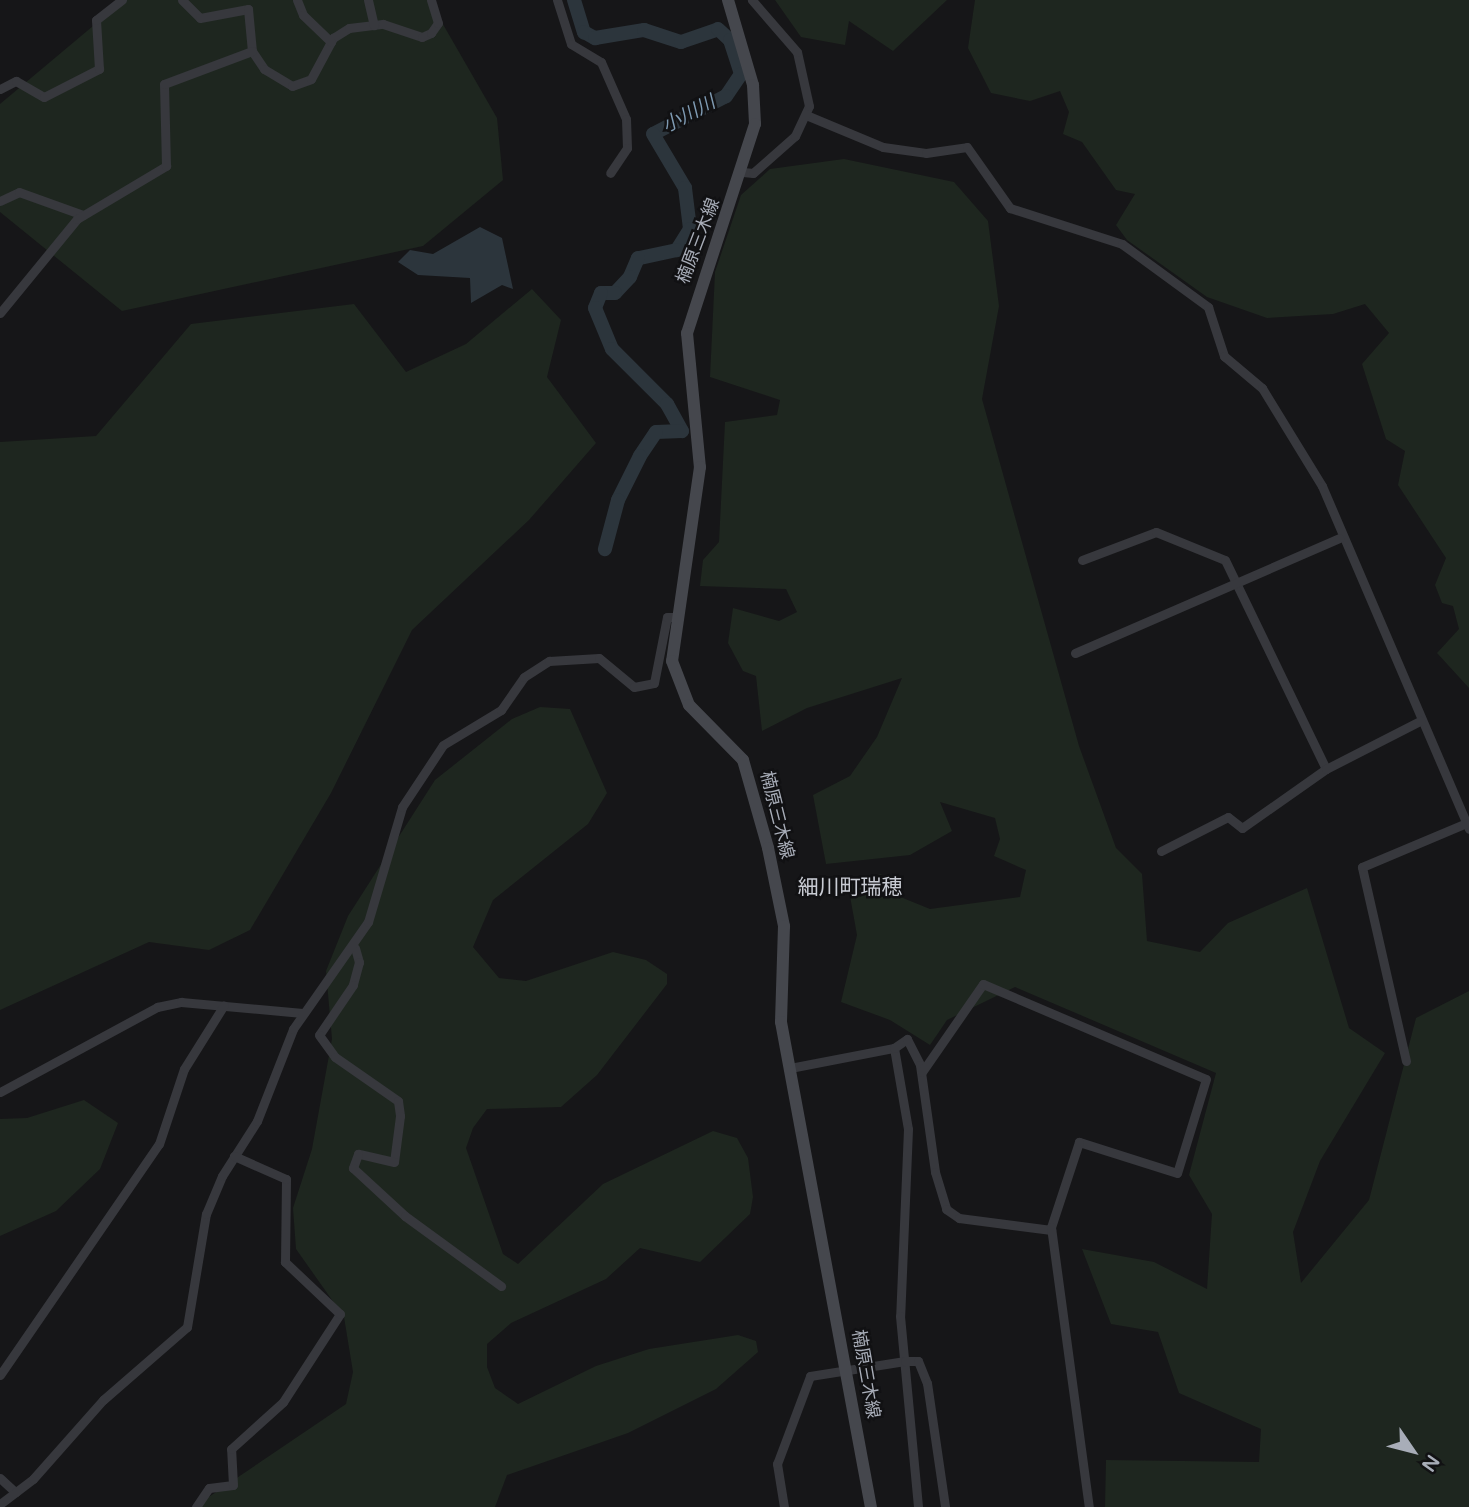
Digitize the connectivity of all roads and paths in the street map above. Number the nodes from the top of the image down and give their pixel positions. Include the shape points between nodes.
1 (122, 0) edge
2 (183, 0) edge
3 (297, 0) edge
4 (368, 0) edge
5 (431, 0) edge
6 (557, 0) edge
7 (728, 0) edge
8 (752, 0) edge
9 (374, 25) junction
10 (331, 42) junction
11 (252, 51) junction
12 (0, 89) edge
13 (806, 115) junction
14 (610, 173) dead end
15 (743, 173) junction
16 (0, 201) edge
17 (83, 215) junction
18 (0, 313) edge
19 (1339, 538) junction
20 (1082, 560) dead end
21 (1236, 583) junction
22 (677, 617) junction
23 (1075, 653) dead end
24 (1420, 721) junction
25 (1326, 769) junction
26 (1468, 826) edge
27 (1161, 851) dead end
28 (355, 948) junction
29 (224, 1005) junction
30 (303, 1013) junction
31 (894, 1048) junction
32 (1406, 1061) dead end
33 (790, 1068) junction
34 (922, 1072) junction
35 (0, 1092) edge
36 (234, 1156) junction
37 (1051, 1230) junction
38 (501, 1286) dead end
39 (905, 1361) junction
40 (847, 1368) junction
41 (0, 1375) edge
42 (0, 1478) edge
43 (15, 1492) junction
44 (0, 1504) edge
45 (196, 1507) edge
46 (784, 1507) edge
47 (871, 1507) edge
48 (918, 1507) edge
49 (945, 1507) edge
50 (1088, 1507) edge

1 - 12 street via 96,20 99,69 44,97 16,80
2 - 11 street via 200,18 248,9
3 - 10 street via 303,15
4 - 9 street
5 - 9 street via 438,23 422,37
6 - 14 street via 571,44 601,62 626,119 627,148
7 - 15 main road, 楠原三木線 via 753,85 755,124
8 - 13 street via 801,60 810,87
9 - 10 street via 349,28
10 - 11 street via 304,85 281,81
11 - 17 street via 164,84 166,166
13 - 15 street via 795,136 753,173
13 - 19 street via 883,147 926,153 967,147 1010,208 1122,244 1186,285 1218,324 1224,356 1262,388 1322,486
15 - 22 main road, 楠原三木線 via 687,333 700,467
16 - 17 street via 19,192
17 - 18 street
19 - 21 street
19 - 24 street
20 - 21 street via 1156,532 1225,560
21 - 23 street
21 - 25 street
22 - 28 street via 667,617 654,683 634,687 599,658 548,661 524,677 501,710 443,745 402,807 381,889
22 - 33 main road, 楠原三木線 via 672,661 678,686 750,774 784,926 781,1022
24 - 25 street
24 - 26 street
25 - 27 street via 1242,828 1227,817
26 - 32 street via 1362,867
28 - 30 street
28 - 38 street via 359,962 353,985 319,1035 335,1057 398,1101 400,1116 394,1162 358,1154 353,1168 405,1216
29 - 30 street
29 - 35 street via 157,1007
29 - 41 street via 184,1069 159,1144
30 - 36 street via 274,1066 257,1121
31 - 33 street
31 - 34 street via 907,1039
31 - 39 street via 908,1129 899,1275
33 - 40 main road, 楠原三木線
34 - 37 street via 934,1172 946,1209 959,1218
34 - 37 street via 983,984 1206,1079 1177,1173 1079,1142
36 - 43 street via 206,1214 187,1327 103,1400
36 - 45 street via 286,1179 285,1262 340,1314 283,1402 231,1449 233,1485 209,1488
37 - 50 street
39 - 40 street
39 - 48 street
39 - 49 street via 922,1368
40 - 46 street via 810,1376 777,1464
40 - 47 main road, 楠原三木線
42 - 43 street
43 - 44 street

